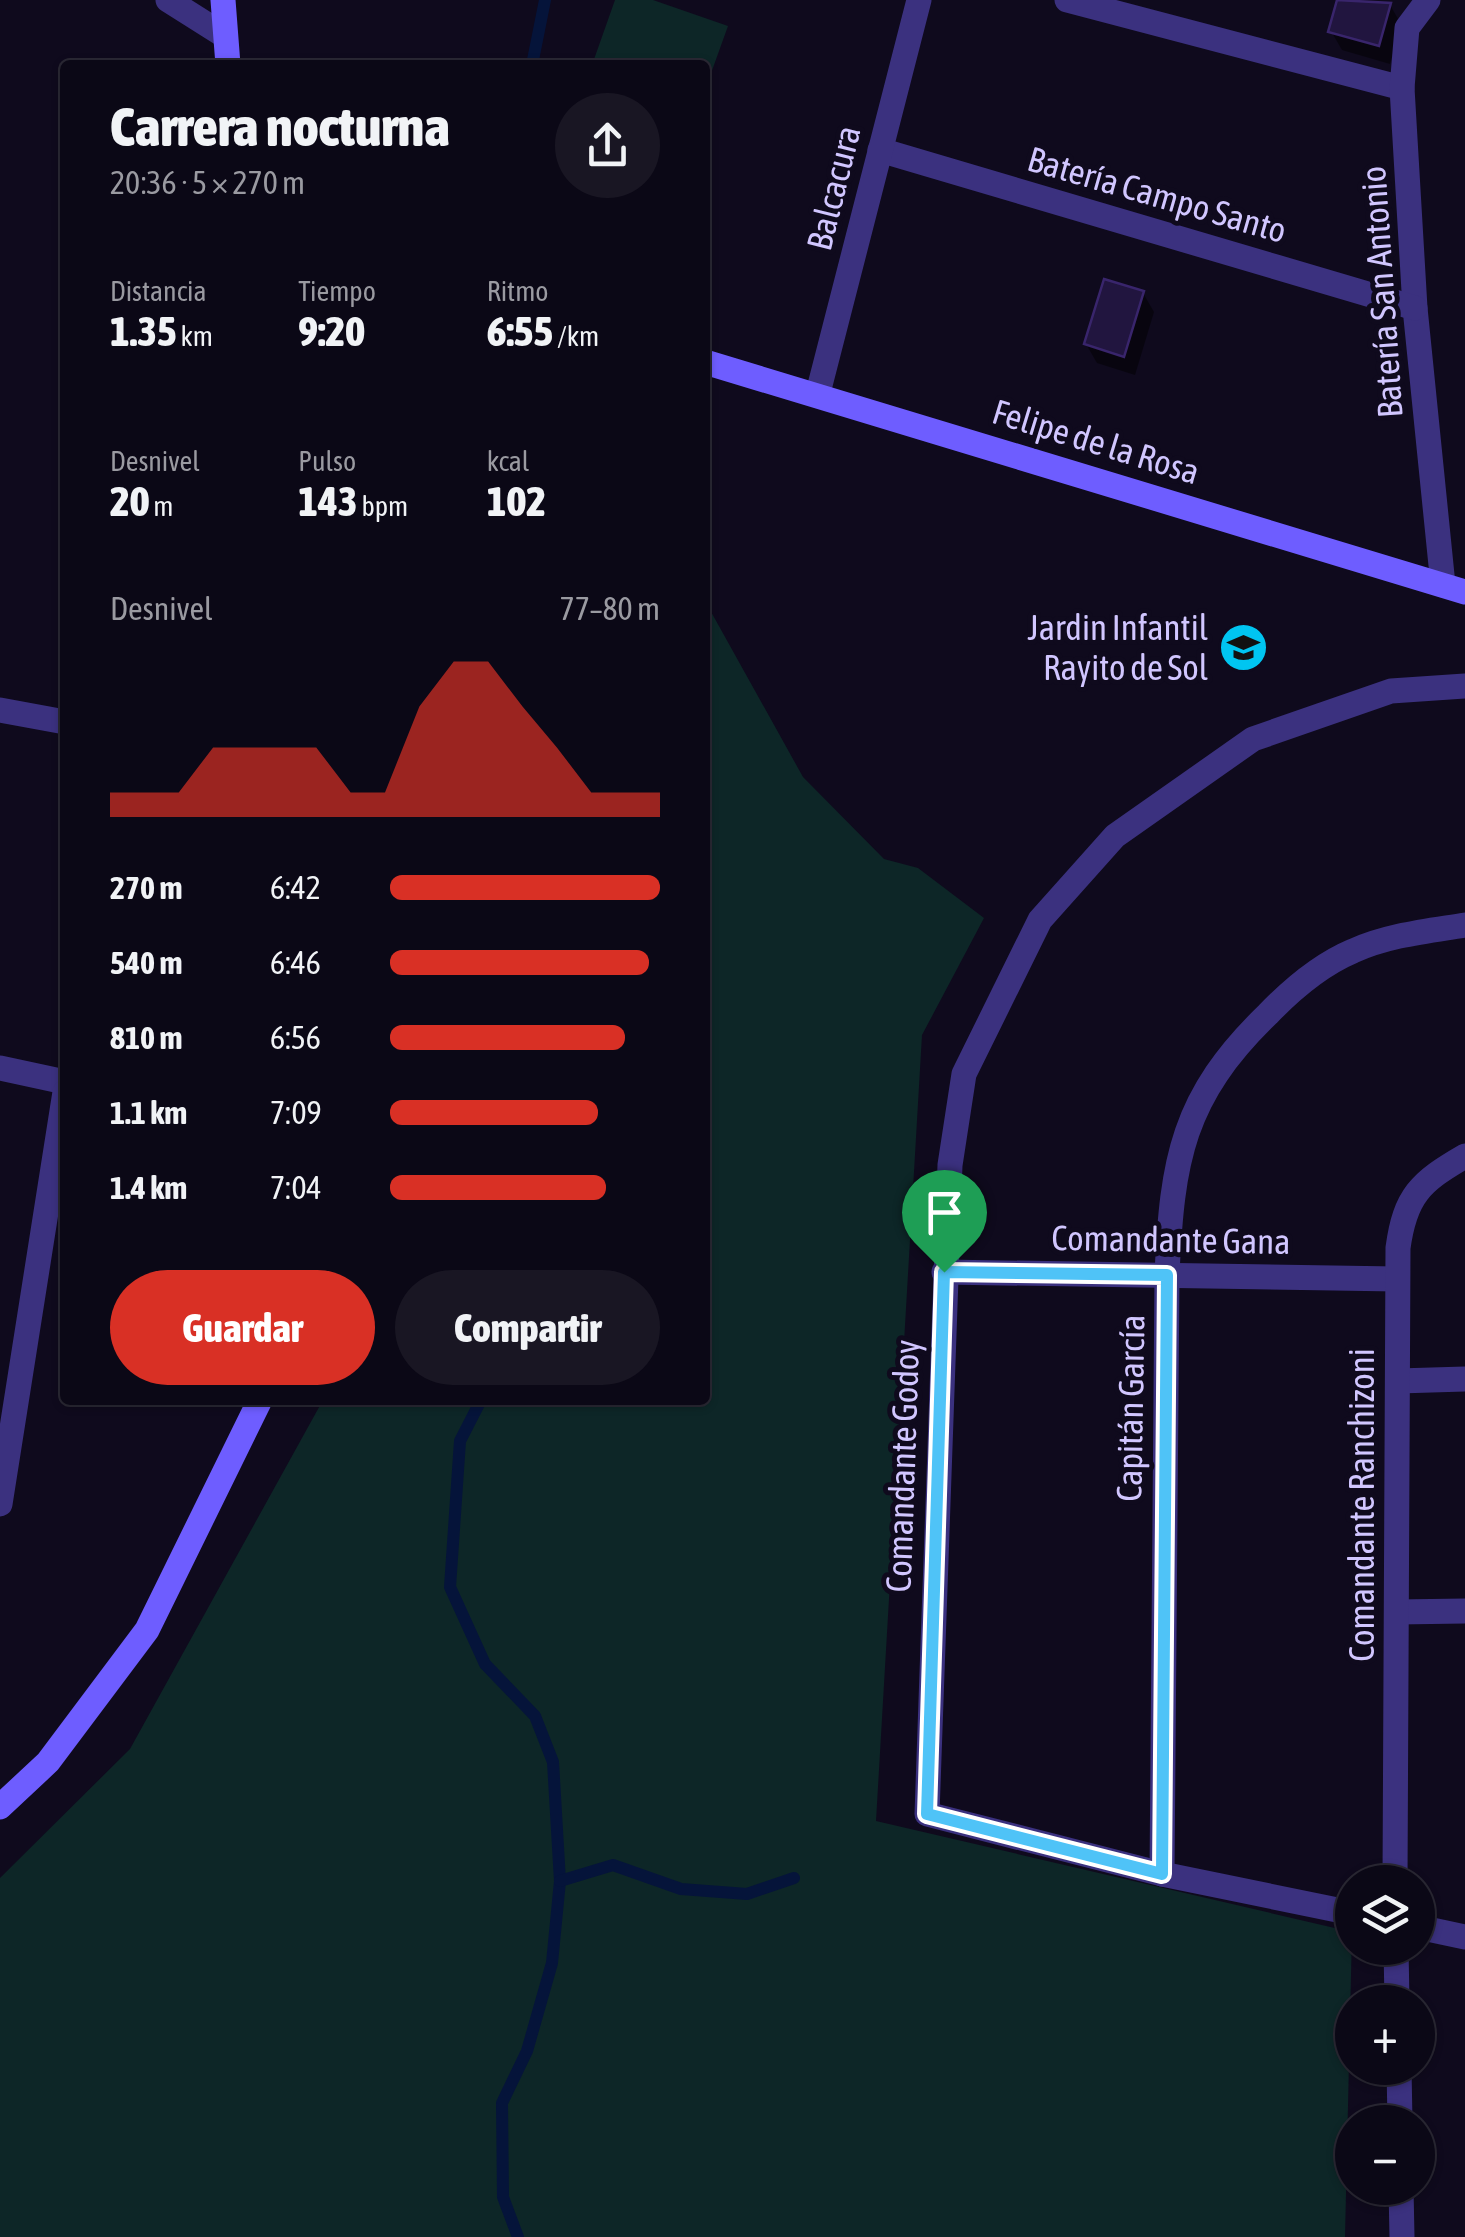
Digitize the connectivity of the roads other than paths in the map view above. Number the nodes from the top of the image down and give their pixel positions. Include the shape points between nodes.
1 (168, 0) edge
2 (223, 0) edge
3 (919, 0) edge
4 (1067, 0) edge
5 (1428, 0) edge
6 (225, 36) junction
7 (227, 60) edge
8 (1402, 88) junction
9 (880, 150) junction
10 (1415, 308) junction
11 (710, 363) edge
12 (818, 393) junction
13 (1454, 589) edge
14 (1465, 686) edge
15 (0, 710) edge
16 (60, 721) edge
17 (1465, 925) edge
18 (0, 1068) edge
19 (60, 1081) edge
20 (60, 1121) edge
21 (1464, 1156) edge
22 (944, 1272) junction
23 (1167, 1275) junction
24 (1397, 1279) junction
25 (1465, 1379) edge
26 (1398, 1382) junction
27 (258, 1405) edge
28 (4, 1449) edge
29 (0, 1504) edge
30 (1465, 1611) edge
31 (1397, 1612) junction
32 (0, 1807) edge
33 (1396, 1865) edge
34 (1162, 1874) junction
35 (1335, 1910) edge
36 (1435, 1931) edge
37 (1465, 1937) edge
38 (1401, 2205) edge
39 (1402, 2237) edge

1 - 6 street
2 - 6 street
3 - 9 street, Balcacura
4 - 8 street
5 - 8 street, Batería San Antonio via 1407,28
6 - 7 street
8 - 10 street, Batería San Antonio
9 - 10 street, Batería Campo Santo
9 - 12 street, Balcacura
10 - 13 street, Batería San Antonio
11 - 12 street, Felipe de la Rosa
12 - 13 street, Felipe de la Rosa
14 - 22 street, Comandante Godoy via 1391,692 1253,739 1115,836 1040,920 964,1074
15 - 16 street
17 - 23 street, Capitán García via 1354,950 1300,981 1214,1073 1184,1135 1170,1204
18 - 19 street
20 - 28 street
21 - 24 street, Comandante Ranchizoni via 1410,1197
22 - 23 street, Comandante Gana
22 - 34 street, Comandante Godoy via 927,1814
23 - 24 street, Comandante Gana
23 - 34 street, Capitán García
24 - 26 street, Comandante Ranchizoni
25 - 26 street
26 - 31 street, Comandante Ranchizoni
27 - 32 street via 147,1630 48,1762
28 - 29 street
30 - 31 street
31 - 33 street, Comandante Ranchizoni
34 - 35 street
36 - 37 street
38 - 39 street

